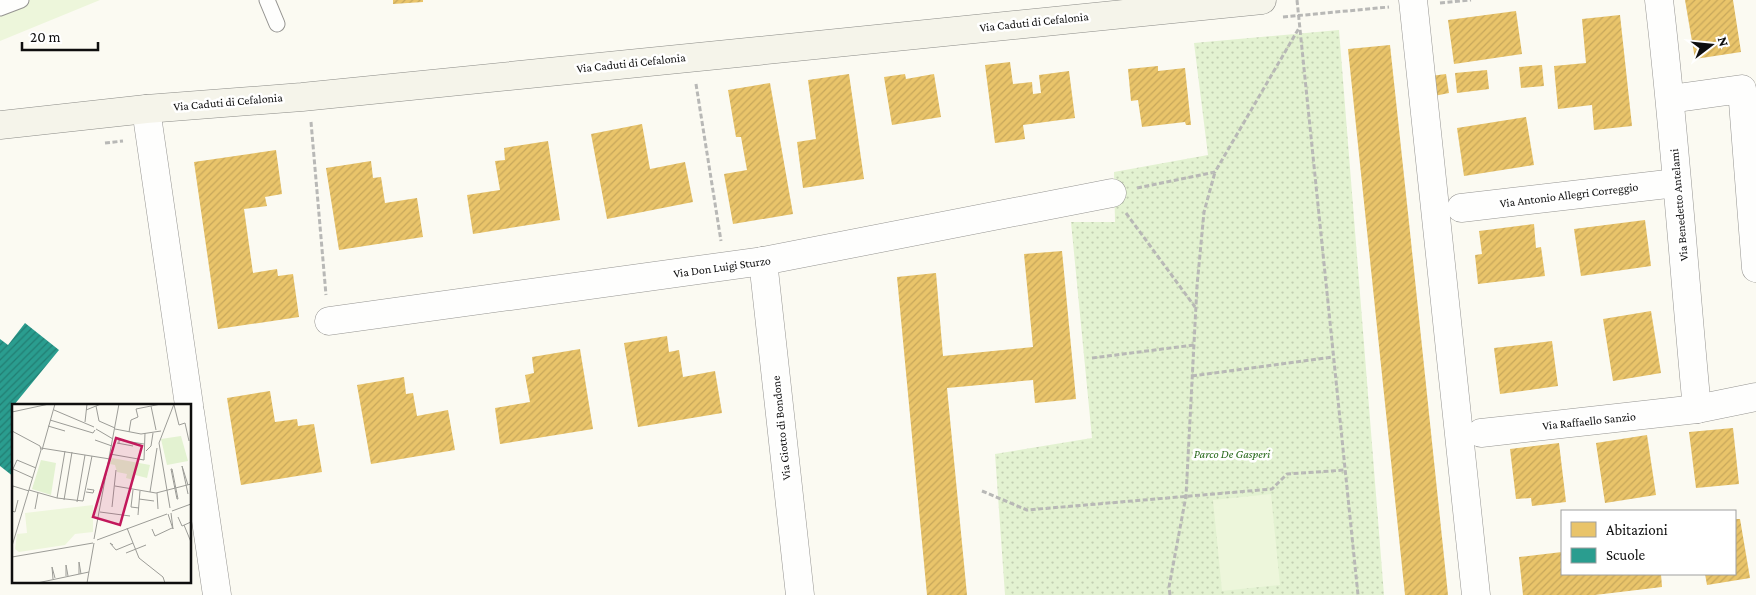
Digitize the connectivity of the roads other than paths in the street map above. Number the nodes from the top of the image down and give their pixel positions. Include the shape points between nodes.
1 (21, 0) edge
2 (267, 0) edge
3 (1262, 0) edge
4 (1413, 0) edge
5 (1659, 0) edge
6 (0, 8) edge
7 (277, 24) dead end
8 (1670, 98) junction
9 (146, 109) junction
10 (0, 125) edge
11 (1676, 183) junction
12 (1112, 193) road end
13 (1461, 208) dead end
14 (763, 262) junction
15 (1756, 268) edge
16 (329, 321) road end
17 (1756, 397) edge
18 (189, 404) edge
19 (1697, 409) junction
20 (191, 419) edge
21 (1481, 433) dead end
22 (216, 595) edge
23 (800, 595) edge
24 (1476, 595) edge

1 - 6 lane
2 - 7 lane
3 - 9 street, Via Caduti di Cefalonia
4 - 24 street
5 - 8 street, Via Benedetto Antelami
8 - 11 street, Via Benedetto Antelami
8 - 15 street via 1742,89
9 - 10 street, Via Caduti di Cefalonia
9 - 18 street
11 - 13 street, Via Antonio Allegri Correggio
11 - 19 street, Via Benedetto Antelami
12 - 14 street, Via Don Luigi Sturzo
14 - 16 street, Via Don Luigi Sturzo
14 - 23 street, Via Giotto di Bondone
17 - 19 street, Via Raffaello Sanzio
19 - 21 street, Via Raffaello Sanzio
20 - 22 street

